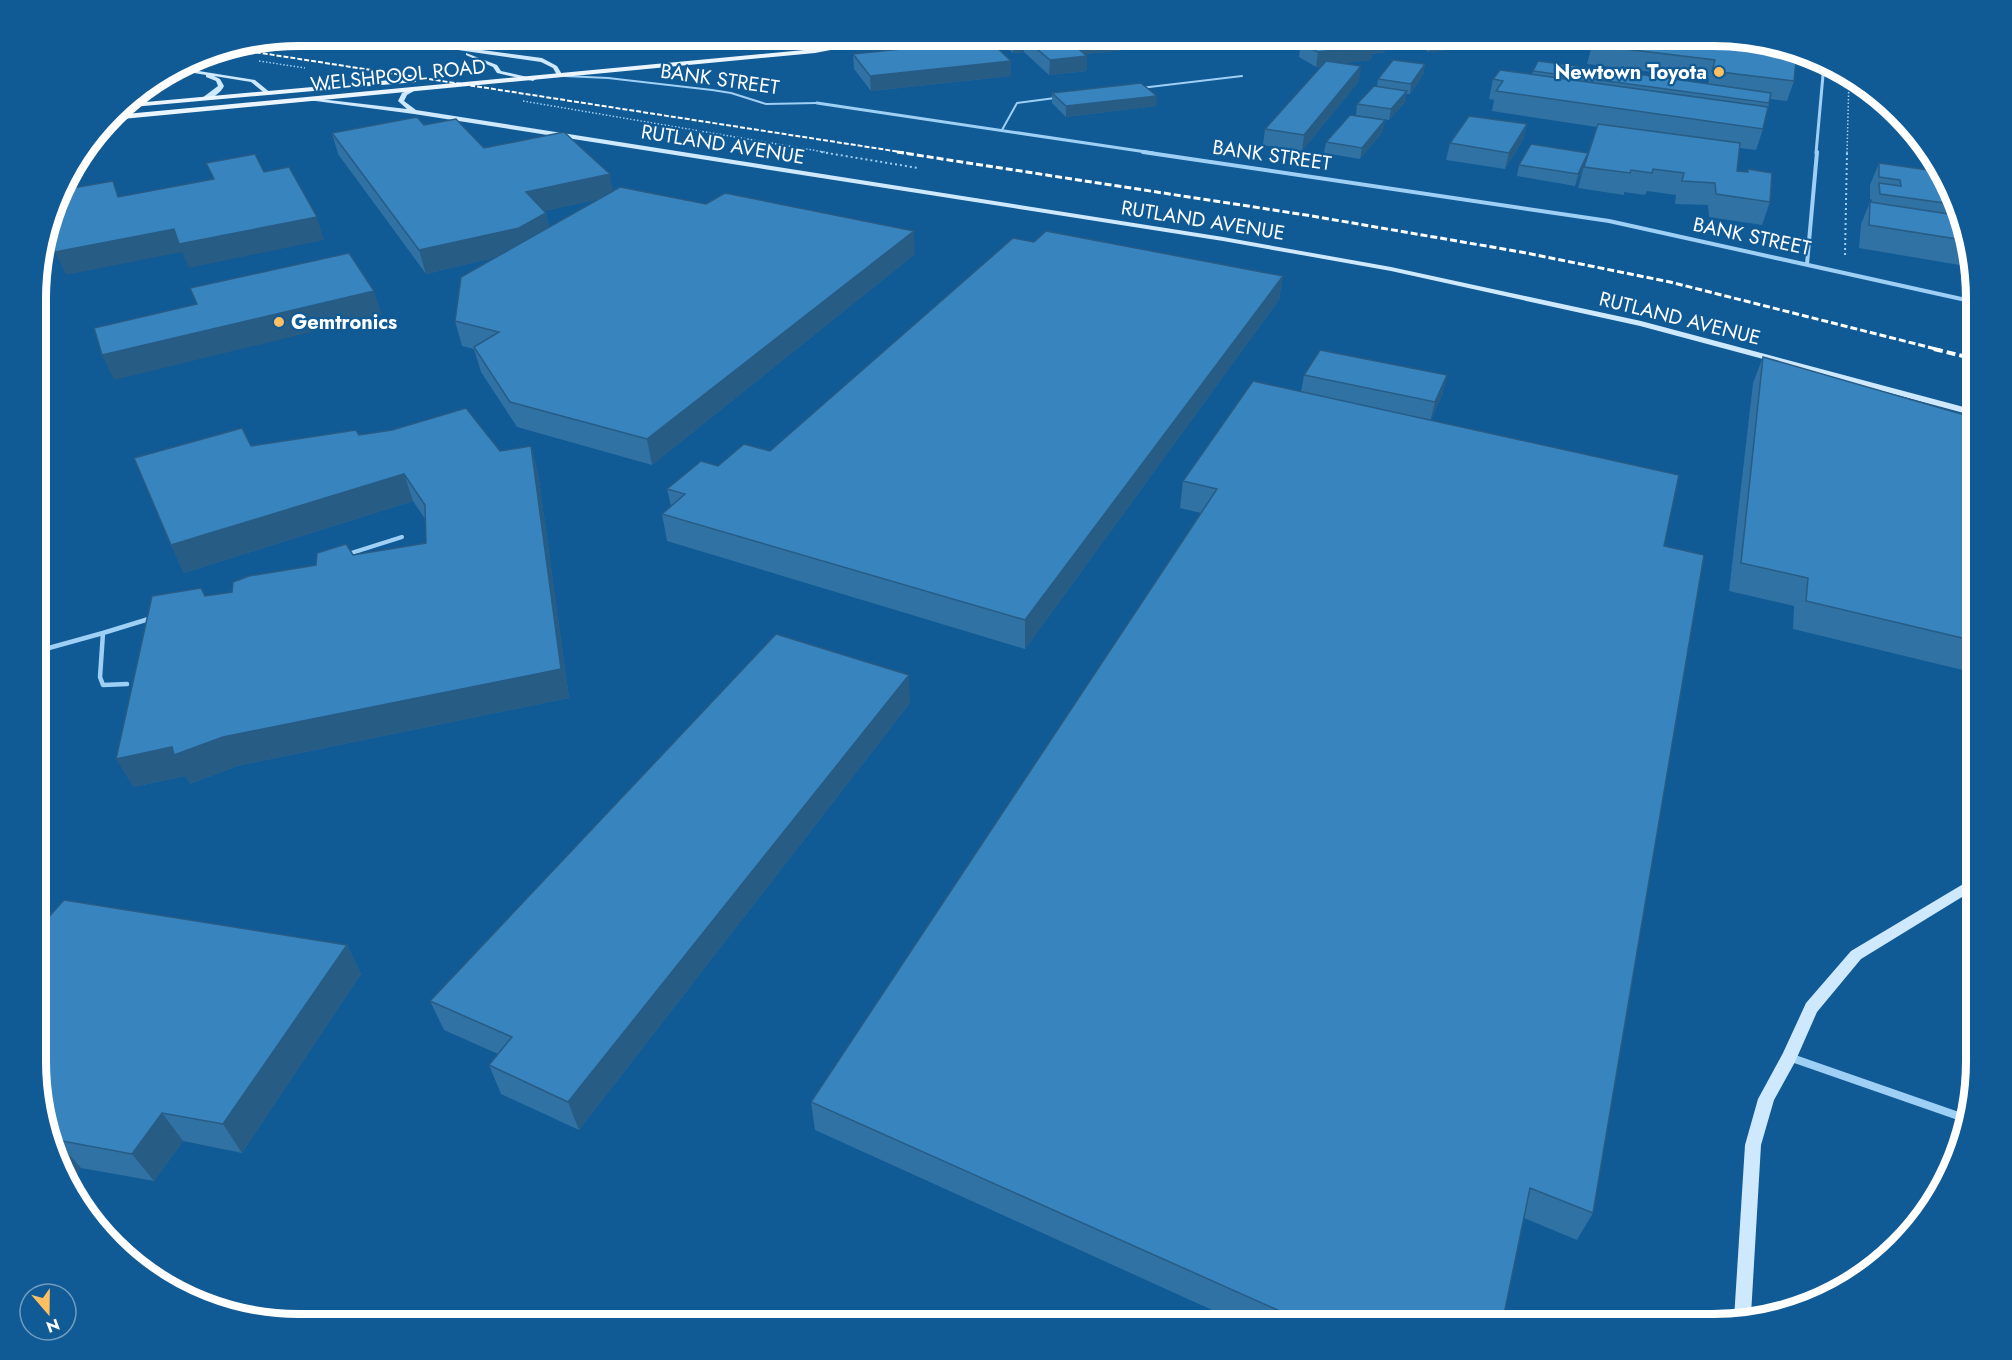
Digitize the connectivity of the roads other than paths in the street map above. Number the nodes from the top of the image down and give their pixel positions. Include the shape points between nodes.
1 (429, 46) edge
2 (843, 46) edge
3 (737, 49) dead end
4 (461, 51) junction
5 (555, 67) junction
6 (192, 71) edge
7 (499, 72) junction
8 (201, 73) junction
9 (1823, 73) edge
10 (464, 75) dead end
11 (560, 76) junction
12 (1242, 76) dead end
13 (418, 79) dead end
14 (533, 79) junction
15 (1136, 89) edge
16 (411, 91) junction
17 (269, 94) junction
18 (1065, 97) edge
19 (204, 99) junction
20 (311, 100) junction
21 (817, 103) joint
22 (139, 105) edge
23 (414, 112) junction
24 (125, 117) edge
25 (1002, 130) junction
26 (1806, 264) junction
27 (1966, 301) edge
28 (1966, 410) edge
29 (402, 537) dead end
30 (335, 558) edge
31 (158, 616) edge
32 (103, 633) junction
33 (46, 649) edge
34 (127, 684) dead end
35 (1966, 888) edge
36 (1789, 1057) junction
37 (1959, 1116) edge
38 (1742, 1311) edge

1 - 4 street
2 - 11 main road, WELSHPOOL ROAD
3 - 5 main road, WELSHPOOL ROAD
4 - 5 street via 542,60
4 - 7 street via 495,66
5 - 7 main road, WELSHPOOL ROAD
5 - 11 street
6 - 8 street
7 - 10 main road, WELSHPOOL ROAD
7 - 14 street
8 - 17 street via 253,81
8 - 19 street via 221,82 219,90
9 - 26 street
11 - 14 main road, WELSHPOOL ROAD
11 - 21 lane, BANK STREET via 712,90 766,104
12 - 15 lane
13 - 17 main road, WELSHPOOL ROAD
14 - 16 main road, WELSHPOOL ROAD
16 - 20 main road, WELSHPOOL ROAD
16 - 23 street via 401,101
17 - 19 main road, WELSHPOOL ROAD
18 - 25 lane via 1017,103
19 - 22 main road, WELSHPOOL ROAD
20 - 23 street, RUTLAND AVENUE
20 - 24 main road, WELSHPOOL ROAD
21 - 25 street, BANK STREET
23 - 28 street, RUTLAND AVENUE via 1391,269 1641,324
25 - 26 street, BANK STREET via 1551,211
26 - 27 street, BANK STREET
29 - 30 lane
31 - 32 lane
32 - 33 lane
32 - 34 lane via 103,685
35 - 36 street via 1856,955 1810,1008
36 - 37 street
36 - 38 street via 1766,1099 1753,1145

